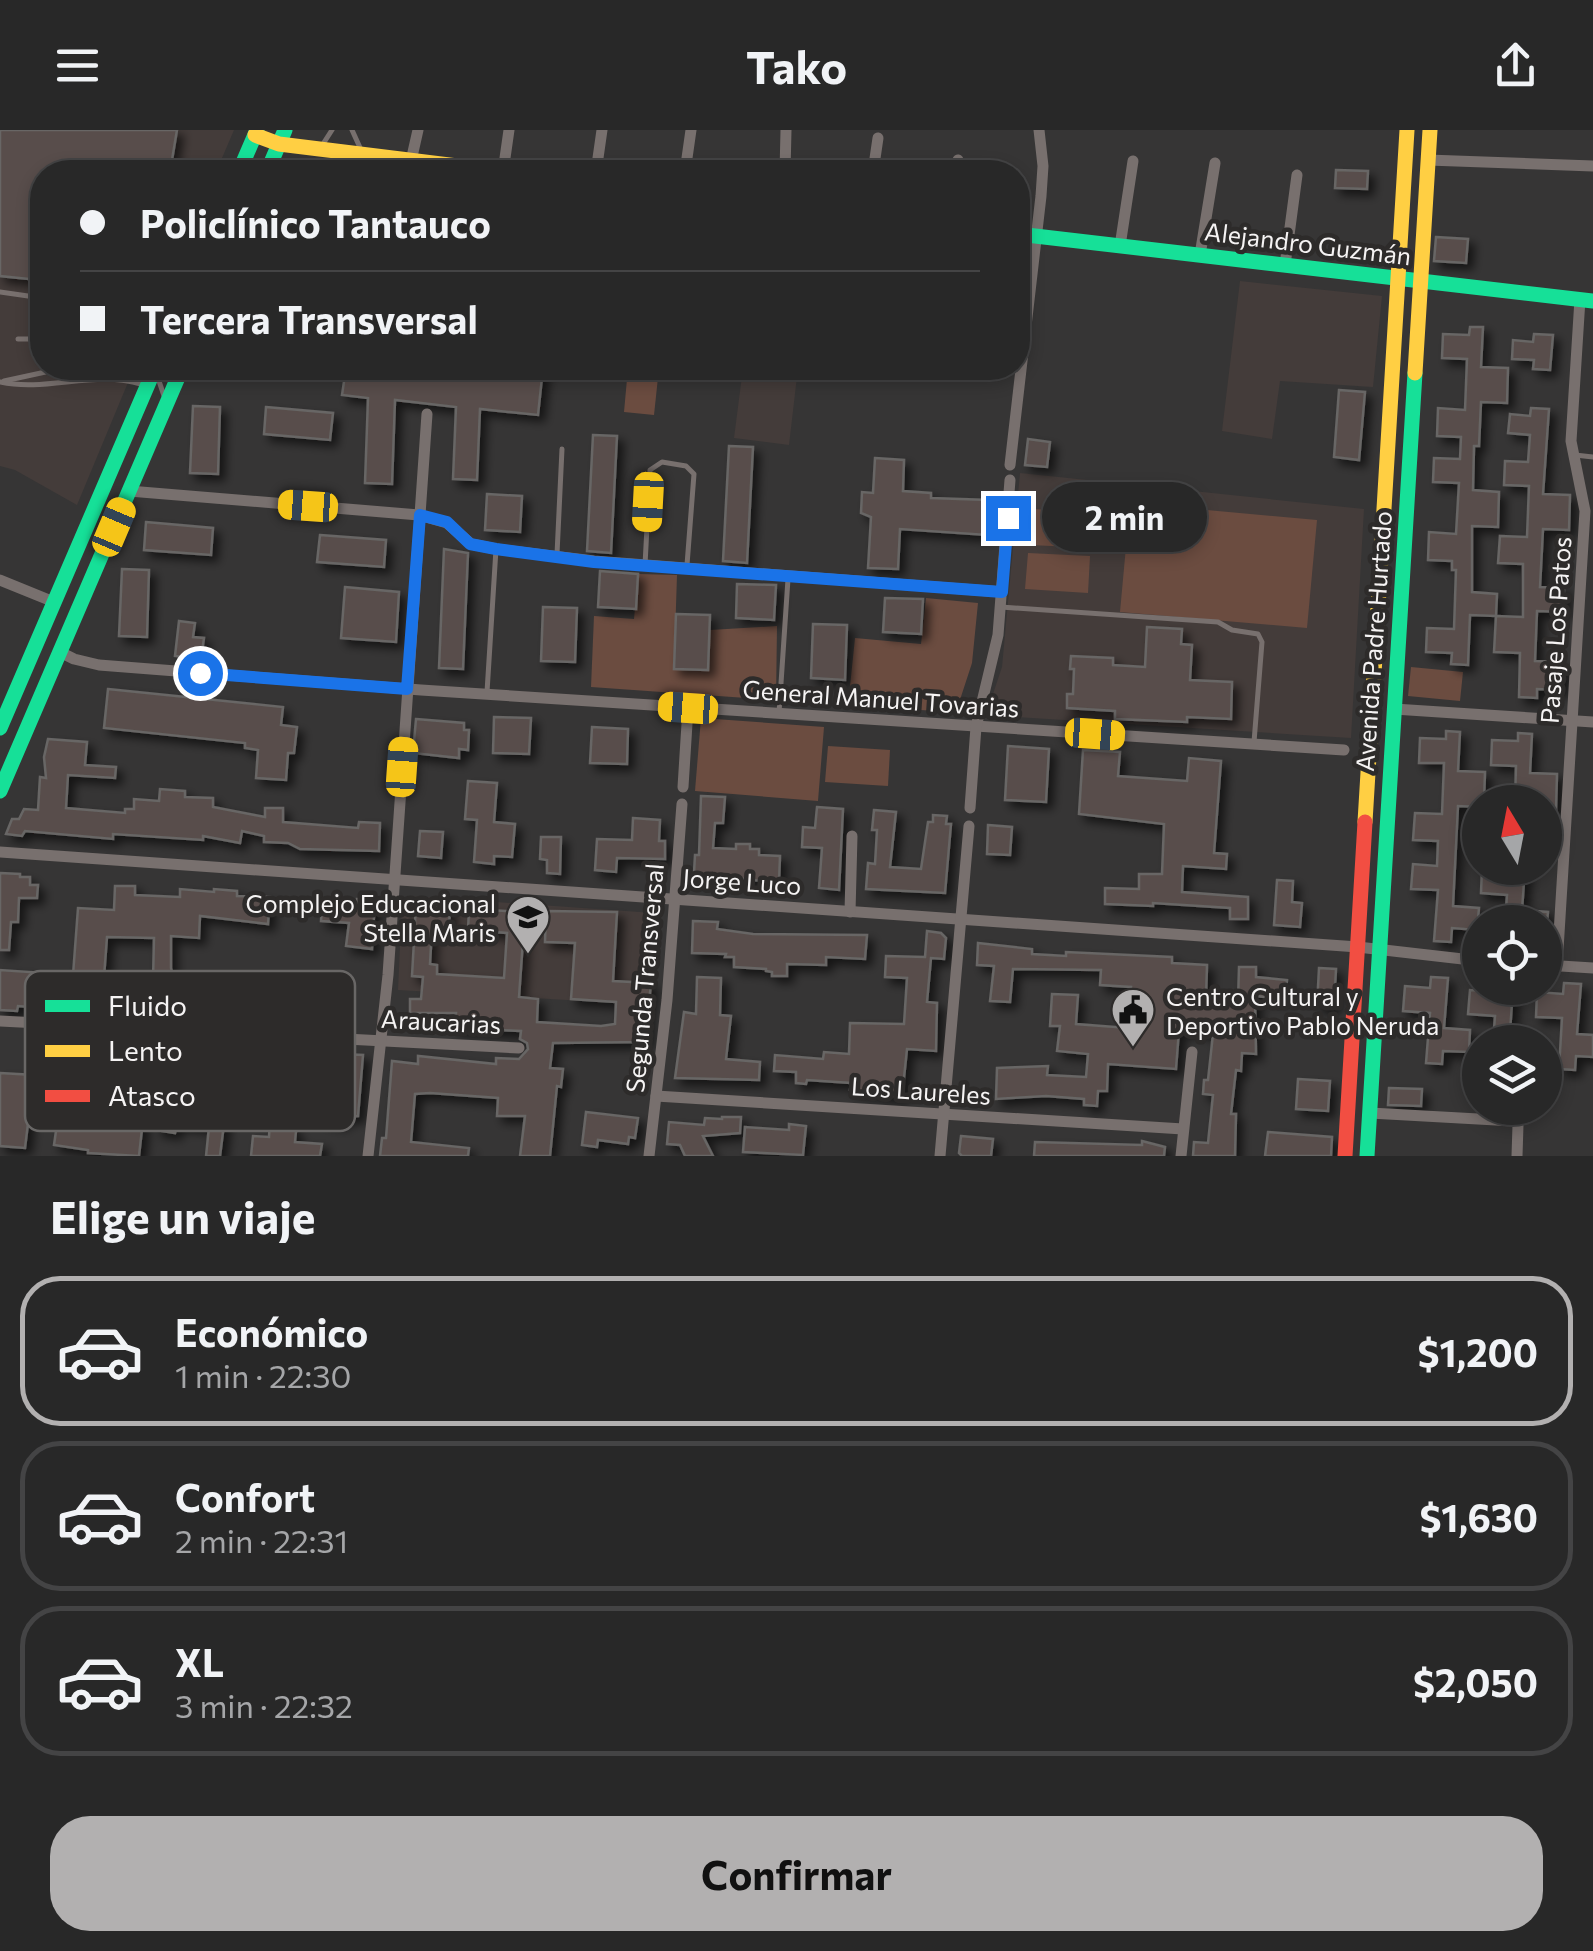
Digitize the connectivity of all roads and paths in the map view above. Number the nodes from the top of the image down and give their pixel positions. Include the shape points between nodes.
1 (332, 130) edge
2 (352, 130) edge
3 (418, 130) edge
4 (509, 130) edge
5 (602, 130) edge
6 (691, 130) edge
7 (786, 130) edge
8 (1039, 130) edge
9 (1407, 130) edge
10 (1430, 130) edge
11 (256, 132) edge
12 (282, 137) edge
13 (878, 138) dead end
14 (320, 150) junction
15 (364, 155) junction
16 (243, 160) edge
17 (272, 160) edge
18 (404, 160) edge
19 (412, 160) edge
20 (505, 160) edge
21 (598, 160) edge
22 (687, 160) edge
23 (785, 160) edge
24 (875, 160) edge
25 (1428, 160) junction
26 (1133, 161) dead end
27 (1215, 164) dead end
28 (1593, 166) edge
29 (1297, 175) dead end
30 (1030, 235) edge
31 (1036, 236) junction
32 (1120, 246) junction
33 (1200, 255) junction
34 (1285, 265) junction
35 (1396, 278) junction
36 (1422, 282) junction
37 (1030, 289) edge
38 (0, 292) edge
39 (30, 296) edge
40 (1587, 300) edge
41 (18, 340) dead end
42 (30, 340) edge
43 (30, 375) edge
44 (86, 380) edge
45 (115, 380) edge
46 (148, 380) edge
47 (159, 380) edge
48 (177, 380) edge
49 (1020, 380) edge
50 (0, 382) edge
51 (147, 386) junction
52 (166, 405) junction
53 (427, 414) dead end
54 (562, 449) dead end
55 (1572, 454) junction
56 (1593, 457) edge
57 (1010, 465) dead end
58 (1010, 480) dead end
59 (130, 491) junction
60 (420, 515) junction
61 (496, 549) junction
62 (557, 557) junction
63 (646, 565) junction
64 (686, 568) junction
65 (788, 576) junction
66 (0, 580) edge
67 (1002, 592) junction
68 (54, 602) junction
69 (1001, 607) junction
70 (60, 652) junction
71 (407, 689) junction
72 (487, 695) junction
73 (688, 708) junction
74 (1394, 710) junction
75 (779, 714) junction
76 (1572, 720) junction
77 (1593, 722) edge
78 (976, 727) junction
79 (0, 728) edge
80 (1254, 745) junction
81 (1344, 750) dead end
82 (683, 787) dead end
83 (0, 791) edge
84 (682, 804) dead end
85 (970, 808) dead end
86 (968, 826) dead end
87 (852, 836) dead end
88 (0, 852) edge
89 (395, 880) junction
90 (675, 899) junction
91 (1556, 905) edge
92 (850, 912) junction
93 (962, 919) junction
94 (1358, 947) junction
95 (1378, 950) junction
96 (1462, 959) edge
97 (1562, 966) edge
98 (1593, 968) edge
99 (0, 1021) edge
100 (25, 1022) edge
101 (355, 1039) edge
102 (381, 1040) junction
103 (519, 1048) dead end
104 (1192, 1052) dead end
105 (656, 1096) junction
106 (1370, 1113) junction
107 (945, 1114) junction
108 (1183, 1128) junction
109 (368, 1156) edge
110 (649, 1156) edge
111 (940, 1156) edge
112 (1181, 1156) edge
113 (1346, 1156) edge
114 (1367, 1156) edge
115 (1516, 1156) edge

1 - 14 lane
2 - 15 lane
3 - 19 street
4 - 20 street
5 - 21 street
6 - 22 street
7 - 23 street
8 - 31 street
9 - 35 main road, Avenida Padre Hurtado
10 - 25 main road, Avenida Padre Hurtado
11 - 12 main road
11 - 16 main road
12 - 14 main road
12 - 17 main road
13 - 24 street
14 - 15 main road
15 - 18 main road
25 - 28 street
25 - 36 main road, Avenida Padre Hurtado
26 - 32 street
27 - 33 street
29 - 34 street
30 - 31 main road, Alejandro Guzmán
31 - 32 main road, Alejandro Guzmán
31 - 37 street
32 - 33 main road, Alejandro Guzmán
33 - 34 main road, Alejandro Guzmán
34 - 35 main road, Alejandro Guzmán
35 - 36 main road, Alejandro Guzmán
35 - 94 main road, Avenida Padre Hurtado
36 - 40 main road, Alejandro Guzmán
36 - 74 main road, Avenida Padre Hurtado
38 - 39 lane
40 - 55 street, Pasaje Los Patos
41 - 42 lane
43 - 50 lane
44 - 50 lane
45 - 51 lane
46 - 51 main road
47 - 52 lane
48 - 52 main road
49 - 57 street
51 - 68 main road
52 - 59 main road
53 - 60 street
54 - 62 lane
55 - 56 lane
55 - 76 street, Pasaje Los Patos via 1584,511
58 - 67 street
59 - 60 street
59 - 70 main road
60 - 61 street via 447,522 470,544
60 - 71 street
61 - 62 street
61 - 72 lane
62 - 63 street
63 - 64 street
63 - 64 lane via 650,470 662,462 694,474
64 - 65 street
65 - 67 street
65 - 75 lane
66 - 68 street
67 - 69 street
68 - 79 main road
69 - 78 street
69 - 80 lane via 1218,622 1258,634
70 - 71 street, General Manuel Tovarias via 99,664
70 - 83 main road
71 - 72 street, General Manuel Tovarias
71 - 89 street
72 - 73 street, General Manuel Tovarias
73 - 75 street, General Manuel Tovarias
73 - 82 street
74 - 76 street
74 - 95 main road, Avenida Padre Hurtado
75 - 78 street, General Manuel Tovarias
76 - 77 street
76 - 91 street, Pasaje Los Patos
78 - 80 street, General Manuel Tovarias
78 - 85 street
80 - 81 street, General Manuel Tovarias
84 - 90 street, Segunda Transversal
86 - 93 street
87 - 92 street
88 - 89 street, Jorge Luco
89 - 90 street, Jorge Luco
89 - 102 street
90 - 92 street, Jorge Luco
90 - 105 street, Segunda Transversal
92 - 93 street, Jorge Luco
93 - 94 street, Jorge Luco
93 - 107 street
94 - 95 street, Jorge Luco
94 - 113 main road, Avenida Padre Hurtado
95 - 96 street, Jorge Luco
95 - 106 main road, Avenida Padre Hurtado
97 - 98 street
99 - 100 street, Araucarias
101 - 102 street, Araucarias
102 - 103 street, Araucarias
102 - 109 street
104 - 108 street
105 - 107 street, Los Laureles
105 - 110 street, Segunda Transversal
106 - 114 main road, Avenida Padre Hurtado
106 - 115 street via 1516,1122
107 - 108 street, Los Laureles
107 - 111 street
108 - 112 street

